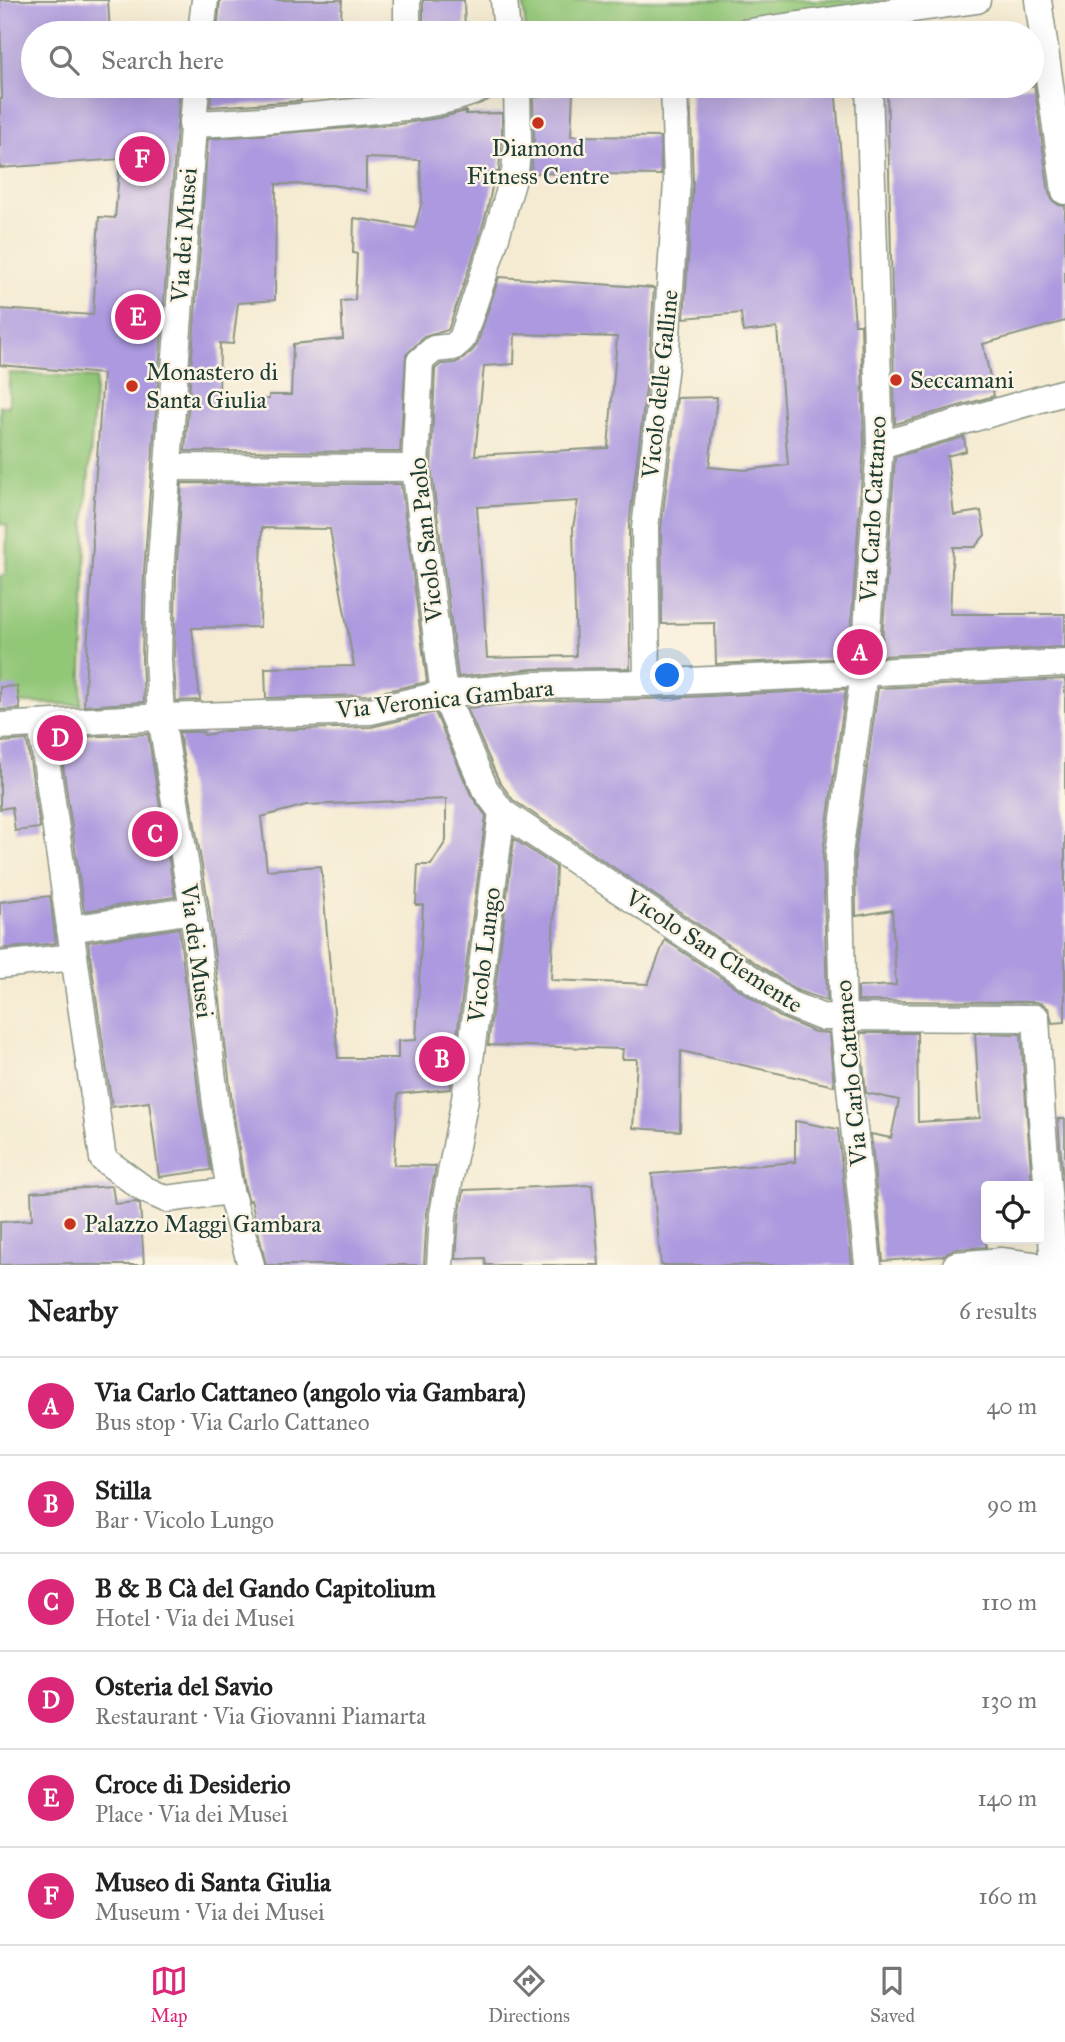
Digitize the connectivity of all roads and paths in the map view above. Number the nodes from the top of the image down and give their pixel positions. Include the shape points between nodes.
1 (205, 0) edge
2 (407, 0) edge
3 (504, 0) edge
4 (976, 0) edge
5 (1038, 0) edge
6 (202, 21) edge
7 (407, 21) edge
8 (506, 21) edge
9 (884, 21) edge
10 (1041, 21) edge
11 (1044, 42) edge
12 (195, 98) edge
13 (400, 98) edge
14 (517, 98) edge
15 (674, 98) edge
16 (869, 98) edge
17 (192, 124) junction
18 (1065, 191) edge
19 (1065, 392) edge
20 (880, 445) junction
21 (168, 467) junction
22 (415, 468) junction
23 (1065, 663) edge
24 (864, 673) junction
25 (647, 683) junction
26 (444, 694) junction
27 (161, 717) junction
28 (41, 724) junction
29 (0, 726) edge
30 (502, 811) junction
31 (193, 910) junction
32 (70, 929) junction
33 (75, 959) junction
34 (0, 965) edge
35 (832, 1017) junction
36 (1053, 1103) edge
37 (230, 1191) junction
38 (251, 1265) edge
39 (440, 1265) edge
40 (868, 1265) edge
41 (956, 1265) edge
42 (1033, 1265) edge
43 (1054, 1265) edge

1 - 6 street
2 - 7 street
3 - 8 street
4 - 9 street
5 - 10 street
11 - 18 street
12 - 17 street, Via dei Musei
13 - 17 street via 241,122
14 - 22 street, Vicolo San Paolo via 515,172 462,339 453,347 434,349 420,360
15 - 25 street, Vicolo delle Galline via 677,182 666,365 645,528
16 - 20 street, Via Carlo Cattaneo
17 - 21 street, Via dei Musei
19 - 20 street
20 - 24 street, Via Carlo Cattaneo
21 - 22 street
21 - 27 street, Via dei Musei via 160,573
22 - 26 street, Vicolo San Paolo
23 - 24 street, Via Veronica Gambara
24 - 25 street, Via Veronica Gambara
24 - 35 street, Via Carlo Cattaneo via 839,854
25 - 26 street, Via Veronica Gambara via 533,685
26 - 27 street, Via Veronica Gambara via 370,711
26 - 30 street, Vicolo San Clemente via 485,789
27 - 28 street, Via Veronica Gambara
27 - 31 street, Via dei Musei
28 - 29 street, Via Veronica Gambara
28 - 32 street
30 - 35 street, Vicolo San Clemente via 789,1004
30 - 39 street, Vicolo Lungo via 465,1099 443,1214
31 - 32 street
31 - 37 street, Via dei Musei
32 - 33 street
33 - 34 street
33 - 37 street via 103,1159 166,1199
35 - 36 street, Vicolo San Clemente via 1036,1018
35 - 40 street, Via Carlo Cattaneo
36 - 43 street, Vicolo San Clemente
37 - 38 street, Via dei Musei
41 - 42 street via 1001,1261

